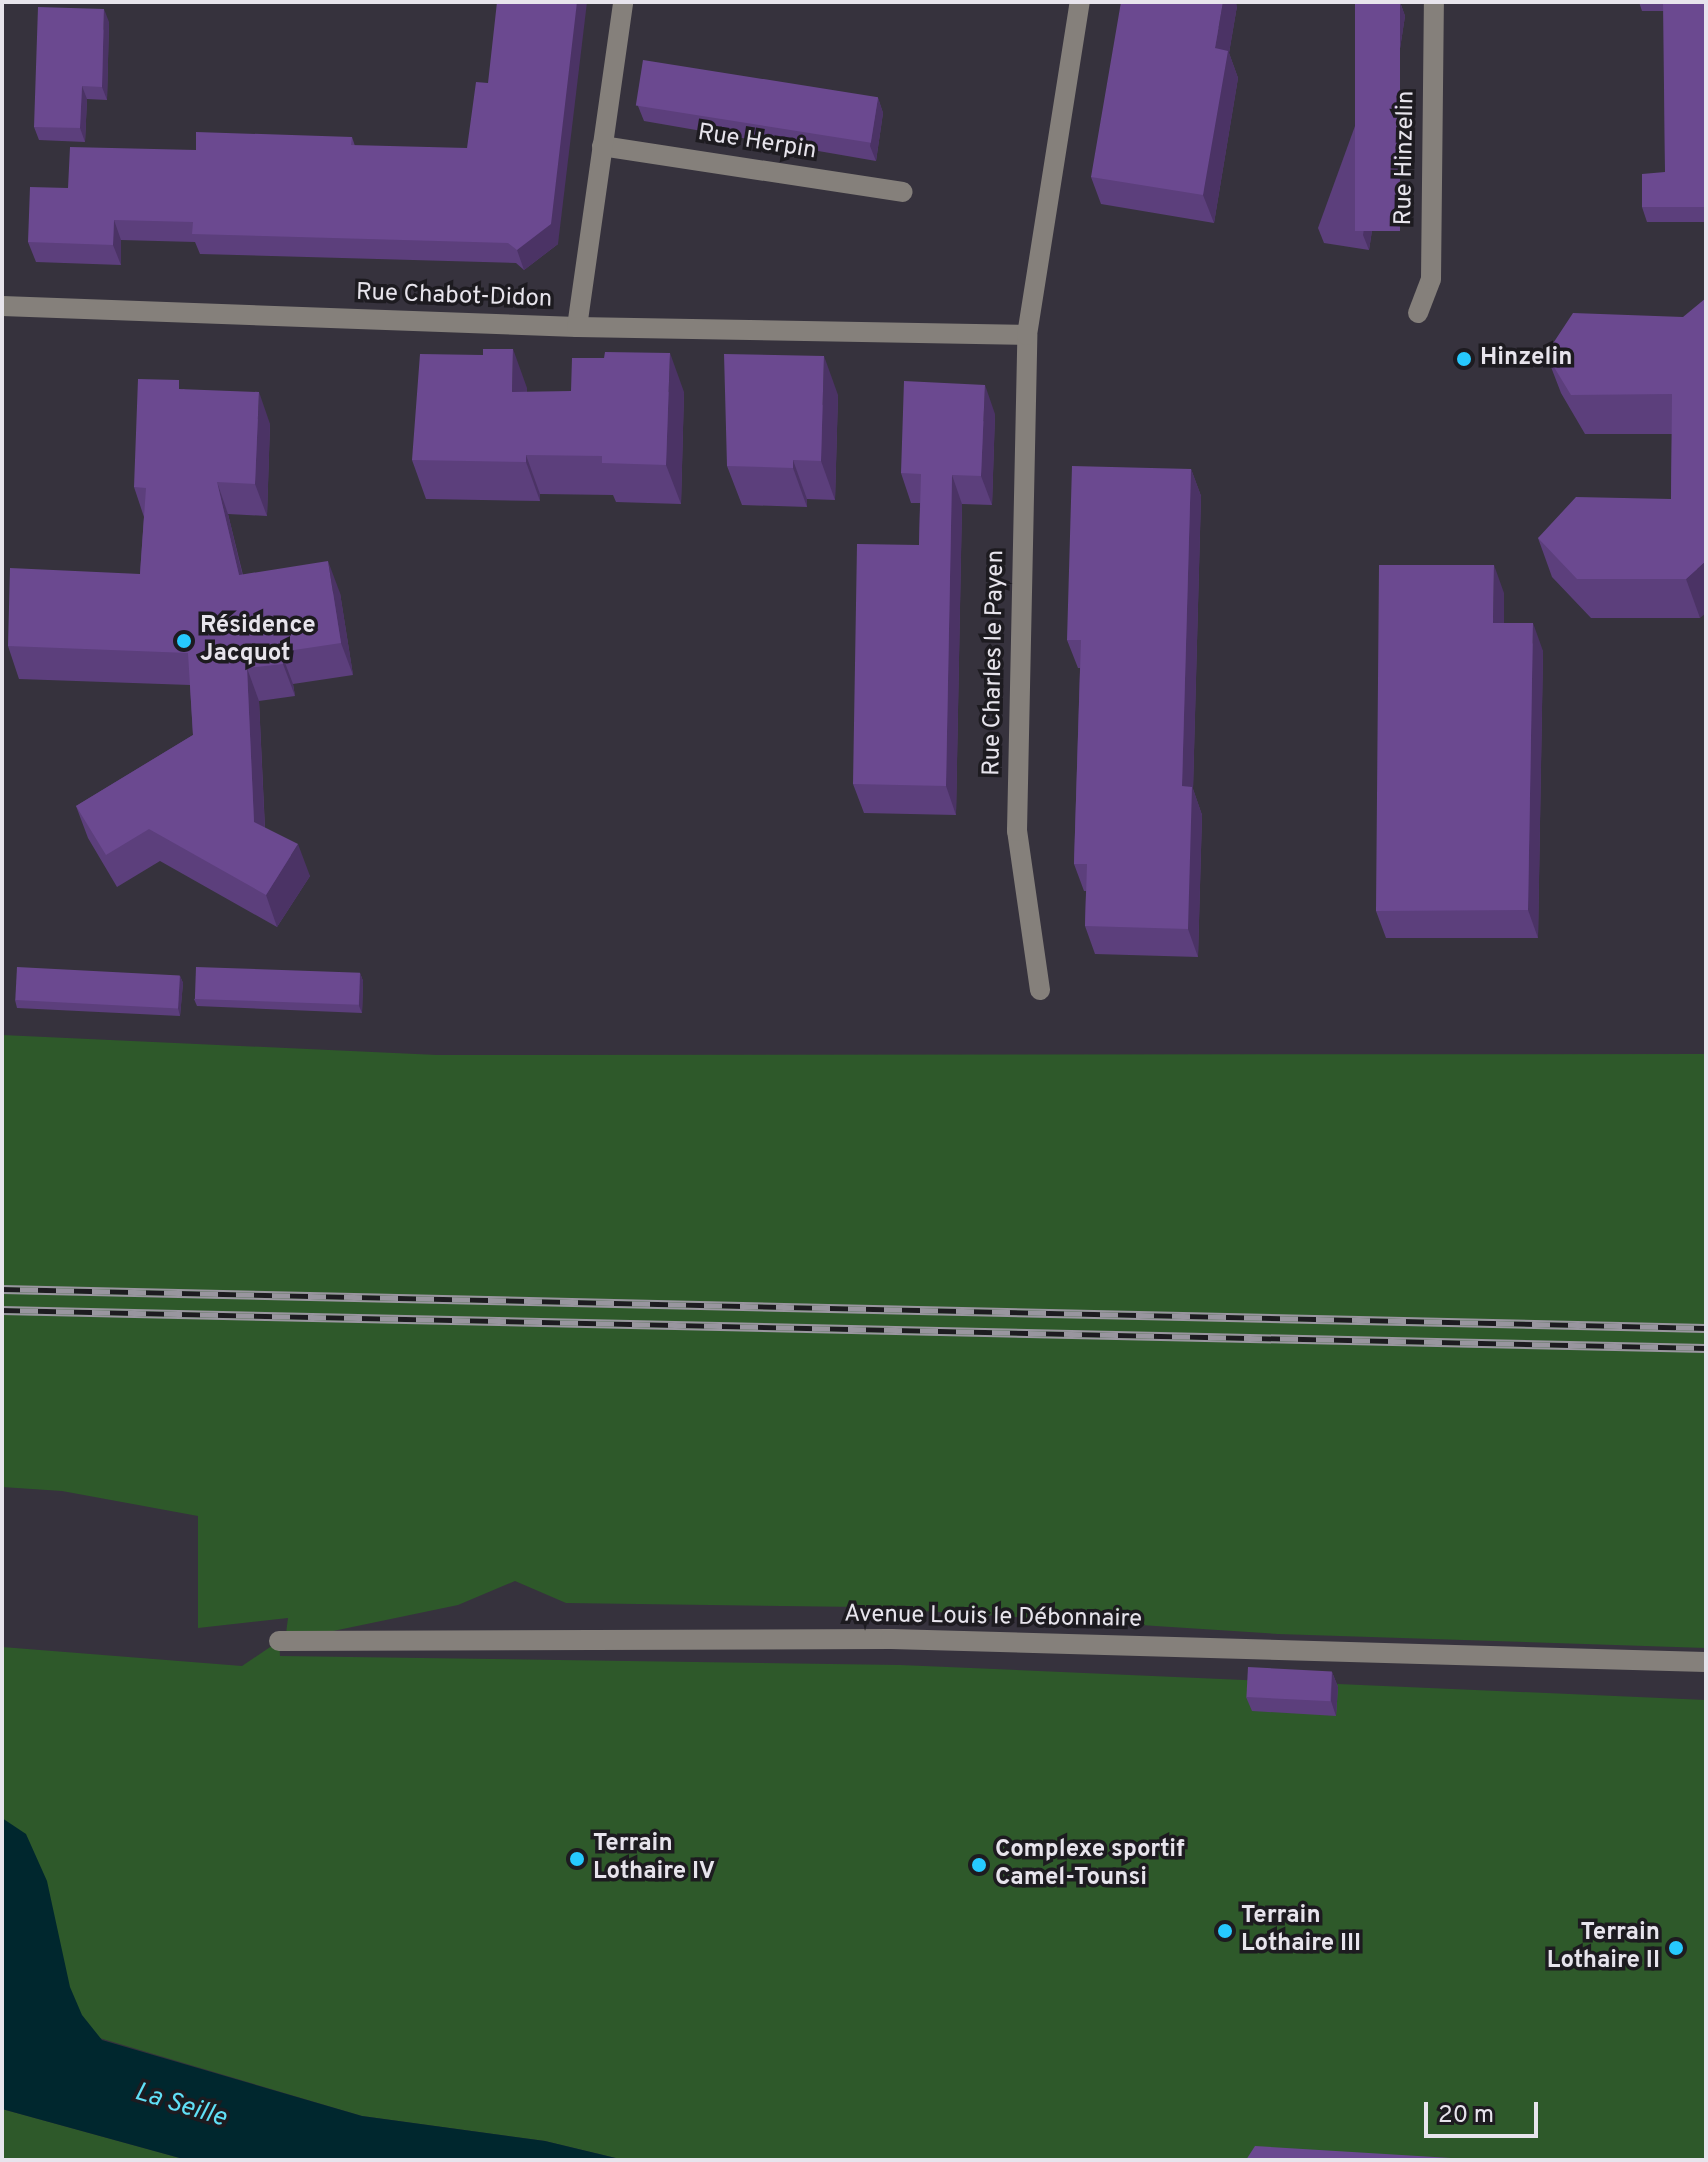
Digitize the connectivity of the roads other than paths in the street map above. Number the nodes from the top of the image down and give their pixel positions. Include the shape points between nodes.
1 (623, 2) edge
2 (1080, 2) edge
3 (1434, 2) edge
4 (602, 146) junction
5 (903, 192) dead end
6 (2, 306) edge
7 (1418, 313) dead end
8 (577, 327) junction
9 (1027, 335) junction
10 (1040, 990) dead end
11 (279, 1641) dead end
12 (1706, 1662) edge

1 - 4 street, Rue Chabot-Didon
2 - 9 street, Rue Charles le Payen
3 - 7 street, Rue Hinzelin via 1431,279
4 - 5 street, Rue Herpin
4 - 8 street, Rue Chabot-Didon
6 - 8 street, Rue Chabot-Didon
8 - 9 street
9 - 10 street, Rue Charles le Payen via 1017,831
11 - 12 street, Avenue Louis le Débonnaire via 891,1639

